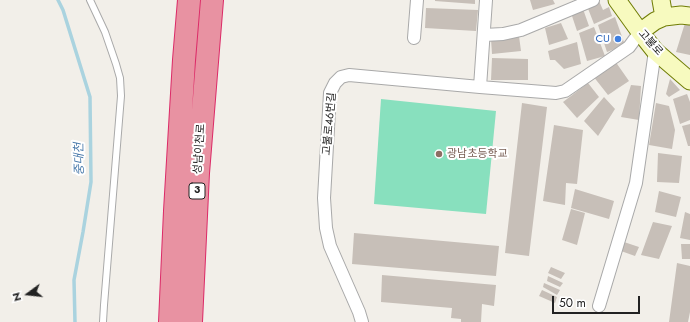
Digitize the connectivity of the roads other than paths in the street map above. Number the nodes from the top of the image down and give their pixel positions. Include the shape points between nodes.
1 (90, 0) edge
2 (212, 0) edge
3 (417, 0) edge
4 (486, 0) edge
5 (593, 0) edge
6 (617, 0) edge
7 (661, 0) edge
8 (189, 2) edge
9 (690, 16) edge
10 (664, 17) junction
11 (640, 32) junction
12 (484, 35) junction
13 (414, 38) dead end
14 (655, 51) junction
15 (690, 81) edge
16 (480, 87) junction
17 (599, 306) dead end
18 (103, 322) edge
19 (170, 322) edge
20 (191, 322) edge
21 (362, 322) edge

1 - 18 lane via 116,64 121,96
2 - 20 highway, 성남이천로 / 3 via 198,174
3 - 13 street
4 - 12 street
5 - 12 street via 521,30
6 - 11 street, 고불로
7 - 10 street
8 - 19 highway, 성남이천로 / 3
9 - 10 street
10 - 11 street
11 - 14 street, 고불로
11 - 16 street, 고불로46번길 via 630,47 565,91 556,93
12 - 16 street
14 - 15 street, 고불로
14 - 17 street via 636,183
16 - 21 street, 고불로46번길 via 349,75 335,83 330,93 324,215 330,246

